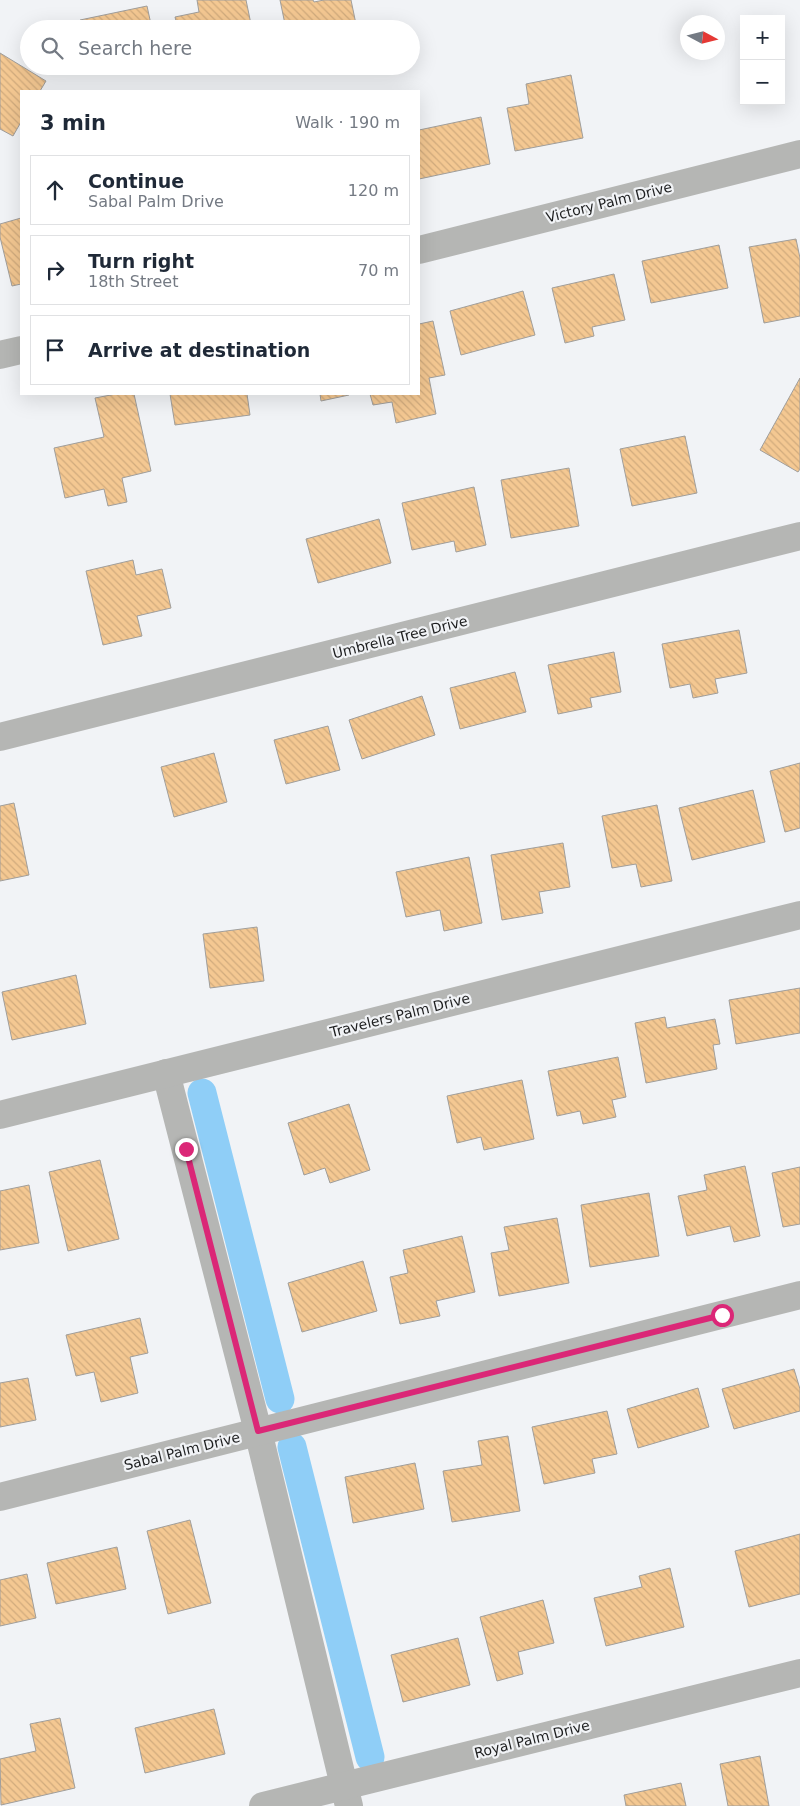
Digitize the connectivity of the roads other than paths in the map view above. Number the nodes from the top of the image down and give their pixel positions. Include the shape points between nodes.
1 (800, 154) edge
2 (420, 250) edge
3 (20, 350) edge
4 (0, 355) edge
5 (800, 536) edge
6 (0, 737) edge
7 (800, 915) edge
8 (166, 1073) junction
9 (0, 1115) edge
10 (800, 1295) edge
11 (258, 1431) junction
12 (0, 1497) edge
13 (800, 1673) edge
14 (347, 1796) edge
15 (263, 1806) edge

1 - 2 street, Victory Palm Drive
3 - 4 street
5 - 6 street, Umbrella Tree Drive
7 - 8 street, Travelers Palm Drive
8 - 9 street, Travelers Palm Drive
8 - 11 street
10 - 11 street, Sabal Palm Drive
11 - 12 street, Sabal Palm Drive
11 - 14 street
13 - 14 street, Royal Palm Drive
14 - 15 street, Royal Palm Drive

